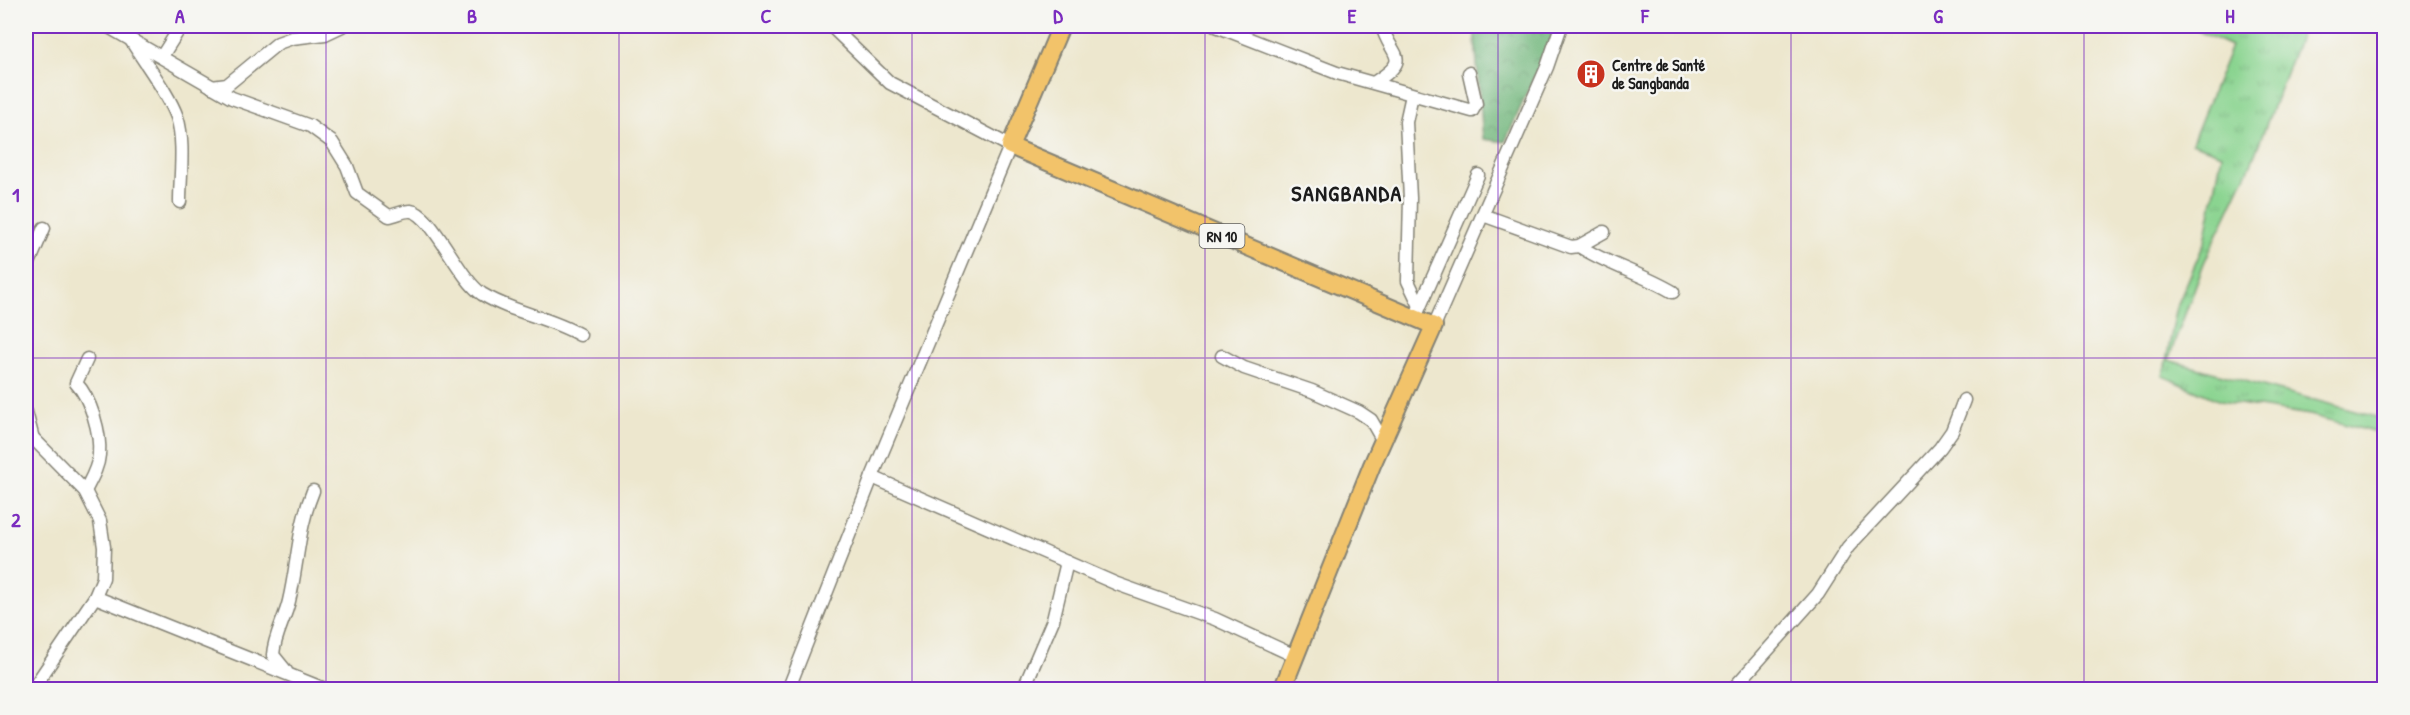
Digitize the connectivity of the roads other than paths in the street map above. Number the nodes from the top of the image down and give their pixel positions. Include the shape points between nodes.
1 (106, 26) edge
2 (181, 26) edge
3 (831, 26) edge
4 (1061, 26) edge
5 (1216, 26) edge
6 (1382, 26) edge
7 (1561, 26) edge
8 (337, 27) edge
9 (131, 40) junction
10 (162, 57) junction
11 (1469, 73) dead end
12 (1375, 82) junction
13 (211, 87) junction
14 (1412, 95) junction
15 (1010, 146) junction
16 (1478, 175) dead end
17 (180, 202) dead end
18 (1483, 215) junction
19 (44, 228) dead end
20 (1604, 231) dead end
21 (1579, 246) junction
22 (26, 270) edge
23 (1673, 292) dead end
24 (1417, 311) junction
25 (1434, 326) junction
26 (580, 335) dead end
27 (1222, 356) dead end
28 (87, 359) dead end
29 (1964, 400) dead end
30 (26, 412) edge
31 (29, 435) edge
32 (1383, 441) junction
33 (872, 477) junction
34 (85, 491) junction
35 (313, 491) dead end
36 (1067, 562) junction
37 (95, 597) junction
38 (1295, 656) junction
39 (287, 672) junction
40 (32, 690) edge
41 (327, 690) edge
42 (788, 690) edge
43 (1023, 690) edge
44 (1282, 690) edge
45 (1732, 690) edge

1 - 9 street
2 - 10 street
3 - 15 street via 890,83
4 - 15 main road
5 - 12 street via 1337,73
6 - 12 street via 1398,54 1397,64
7 - 18 street
8 - 13 street via 325,34 278,43 227,86
9 - 10 street
9 - 17 street via 177,118
10 - 13 street
11 - 14 street via 1476,104 1472,111
12 - 14 street
13 - 26 street via 310,126 332,142 357,193 389,216 411,211 421,216 465,278 481,293
14 - 24 street via 1406,122 1410,198 1408,281
15 - 24 main road, RN 10
15 - 33 street
16 - 24 street
18 - 21 street via 1564,245
18 - 25 street
19 - 22 street
20 - 21 street
21 - 23 street
24 - 25 main road, RN 10
25 - 32 main road
27 - 32 street via 1359,412 1371,420
28 - 34 street via 76,383 92,414 99,454
29 - 45 street via 1952,431 1940,448 1852,542 1818,594
30 - 31 street
31 - 34 street
32 - 38 main road
33 - 36 street
33 - 42 street
34 - 37 street via 100,521 104,547 104,578
35 - 39 street via 303,514 289,604 273,645 273,655
36 - 38 street via 1215,619
36 - 43 street via 1053,620
37 - 39 street
37 - 40 street
38 - 44 main road
39 - 41 street

